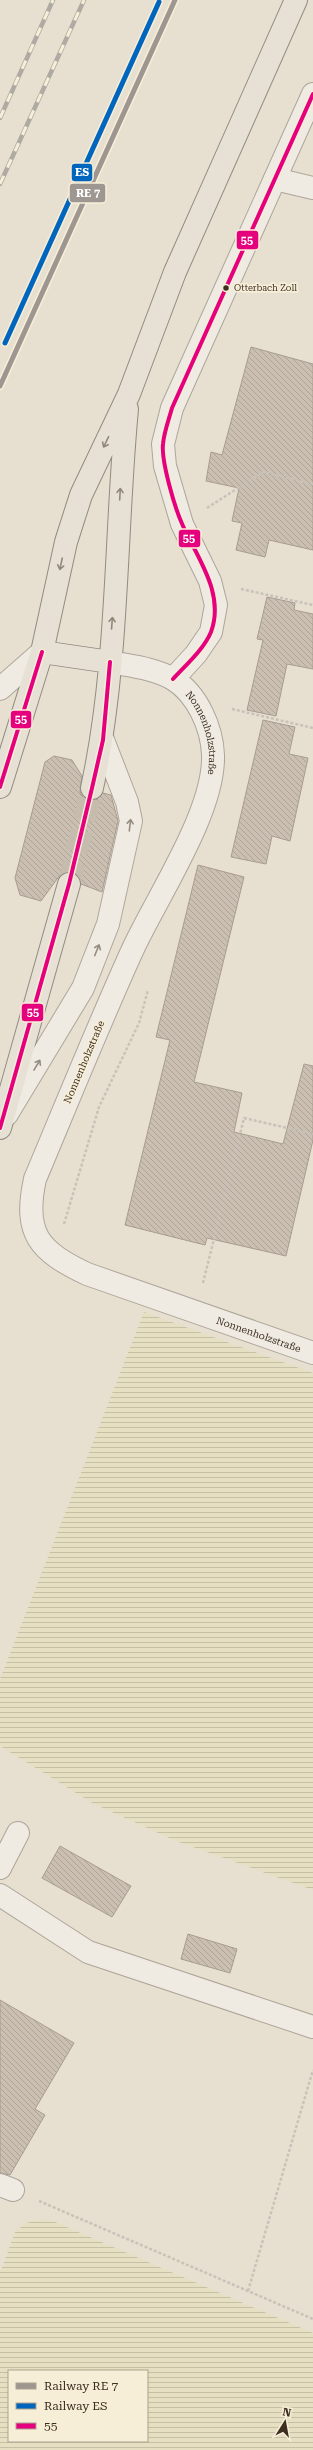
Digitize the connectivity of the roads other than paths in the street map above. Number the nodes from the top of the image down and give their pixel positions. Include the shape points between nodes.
1 (296, 0) edge
2 (313, 94) edge
3 (275, 179) junction
4 (313, 188) edge
5 (129, 394) junction
6 (42, 652) junction
7 (110, 662) junction
8 (173, 679) junction
9 (0, 689) edge
10 (102, 740) junction
11 (0, 787) edge
12 (92, 788) tunnel mouth
13 (69, 884) tunnel mouth
14 (1, 1125) edge
15 (313, 1353) edge
16 (18, 1833) dead end
17 (0, 1868) edge
18 (0, 1895) edge
19 (313, 2028) edge

1 - 5 main road via 175,272
2 - 3 street
3 - 4 street
3 - 8 street via 170,415 162,444 165,466 182,524 210,581 216,605 211,632 196,654
5 -> 6 main road via 81,495 66,542
7 -> 5 main road via 121,472
6 - 7 main road
6 - 9 street
6 - 11 main road
7 - 8 street, Nonnenholzstraße via 153,671
7 - 10 main road
8 - 15 street, Nonnenholzstraße via 194,700 205,718 213,756 203,810 132,951 35,1179 30,1200 30,1221 34,1234 42,1246 54,1256 87,1274
10 - 12 main road
14 -> 10 street via 83,988 108,924 131,821 127,802
13 - 14 main road
16 - 17 street
18 - 19 street via 88,1952

